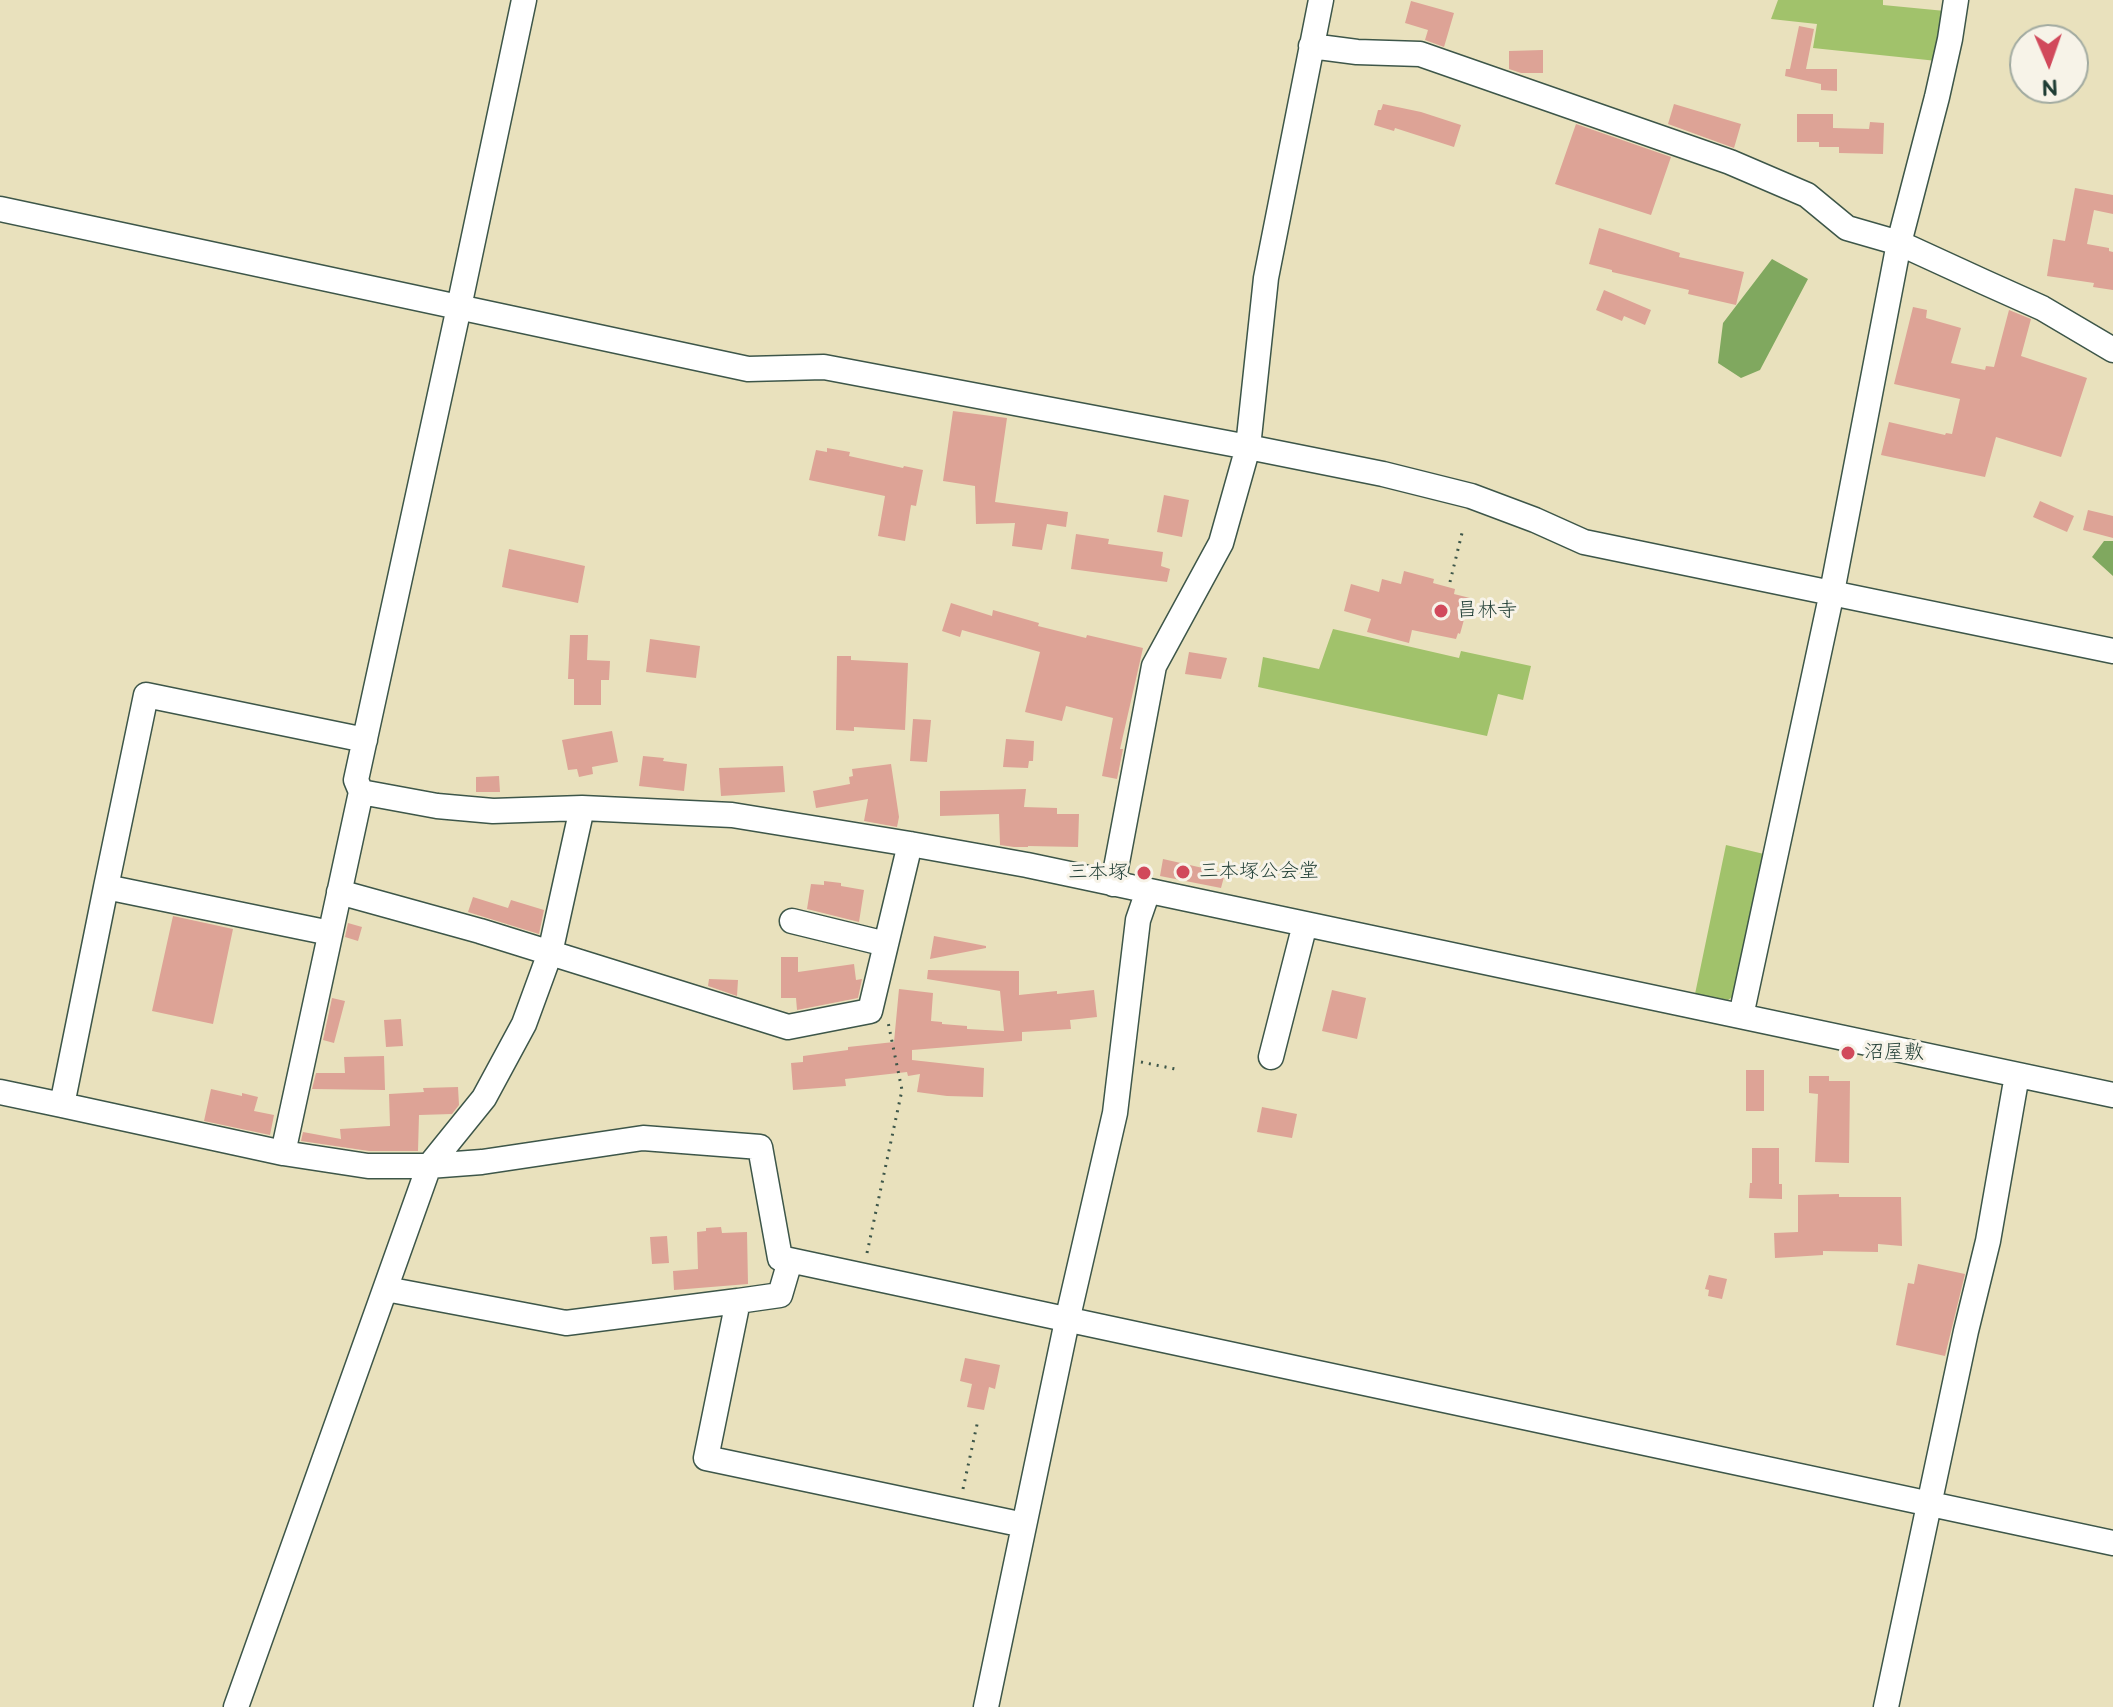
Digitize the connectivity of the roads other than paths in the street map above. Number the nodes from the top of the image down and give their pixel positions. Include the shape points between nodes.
1 (524, 0) edge
2 (1321, 0) edge
3 (1956, 0) edge
4 (1311, 46) junction
5 (0, 209) edge
6 (1899, 243) junction
7 (459, 307) junction
8 (2113, 350) edge
9 (1248, 447) junction
10 (1832, 592) junction
11 (2113, 651) edge
12 (365, 740) junction
13 (361, 792) junction
14 (582, 808) junction
15 (910, 844) junction
16 (1113, 884) junction
17 (106, 887) junction
18 (1148, 891) junction
19 (339, 892) junction
20 (792, 921) dead end
21 (1305, 924) junction
22 (330, 933) junction
23 (886, 944) junction
24 (550, 953) junction
25 (1741, 1016) junction
26 (1271, 1057) dead end
27 (2017, 1075) junction
28 (0, 1092) edge
29 (2113, 1095) edge
30 (62, 1105) junction
31 (283, 1153) junction
32 (429, 1166) junction
33 (790, 1261) junction
34 (386, 1289) junction
35 (738, 1301) junction
36 (1067, 1321) junction
37 (1930, 1504) junction
38 (1024, 1525) junction
39 (2113, 1543) edge
40 (236, 1707) edge
41 (986, 1707) edge
42 (1886, 1707) edge

1 - 7 street
2 - 4 street
3 - 6 street
4 - 6 street via 1420,54 1730,162 1807,195 1847,228
4 - 9 street via 1266,278
5 - 7 street
6 - 8 street via 2042,308
6 - 10 street
7 - 9 street via 748,369 824,367
7 - 12 street
9 - 10 street via 1471,496 1584,542
9 - 16 street via 1221,543 1154,666
10 - 11 street
10 - 25 street
12 - 13 street via 356,780
12 - 17 street via 146,695
13 - 14 street via 493,811
13 - 19 street
14 - 15 street via 732,815
14 - 24 street
15 - 16 street
15 - 23 street
16 - 18 street
17 - 22 street
17 - 30 street
18 - 21 street
18 - 36 street via 1138,920 1115,1113
19 - 22 street
19 - 24 street
20 - 23 street
21 - 25 street
21 - 26 street
22 - 31 street
23 - 24 street via 870,1011 788,1027
24 - 32 street via 524,1024 484,1098
25 - 27 street
27 - 29 street
27 - 37 street via 1988,1241
28 - 30 street
30 - 31 street
31 - 32 street via 368,1166
32 - 33 street via 643,1138 760,1147 780,1258
32 - 34 street
33 - 35 street via 780,1295
33 - 36 street
34 - 35 street via 566,1323
34 - 40 street
35 - 38 street via 706,1458
36 - 37 street
36 - 38 street
37 - 39 street
37 - 42 street
38 - 41 street

